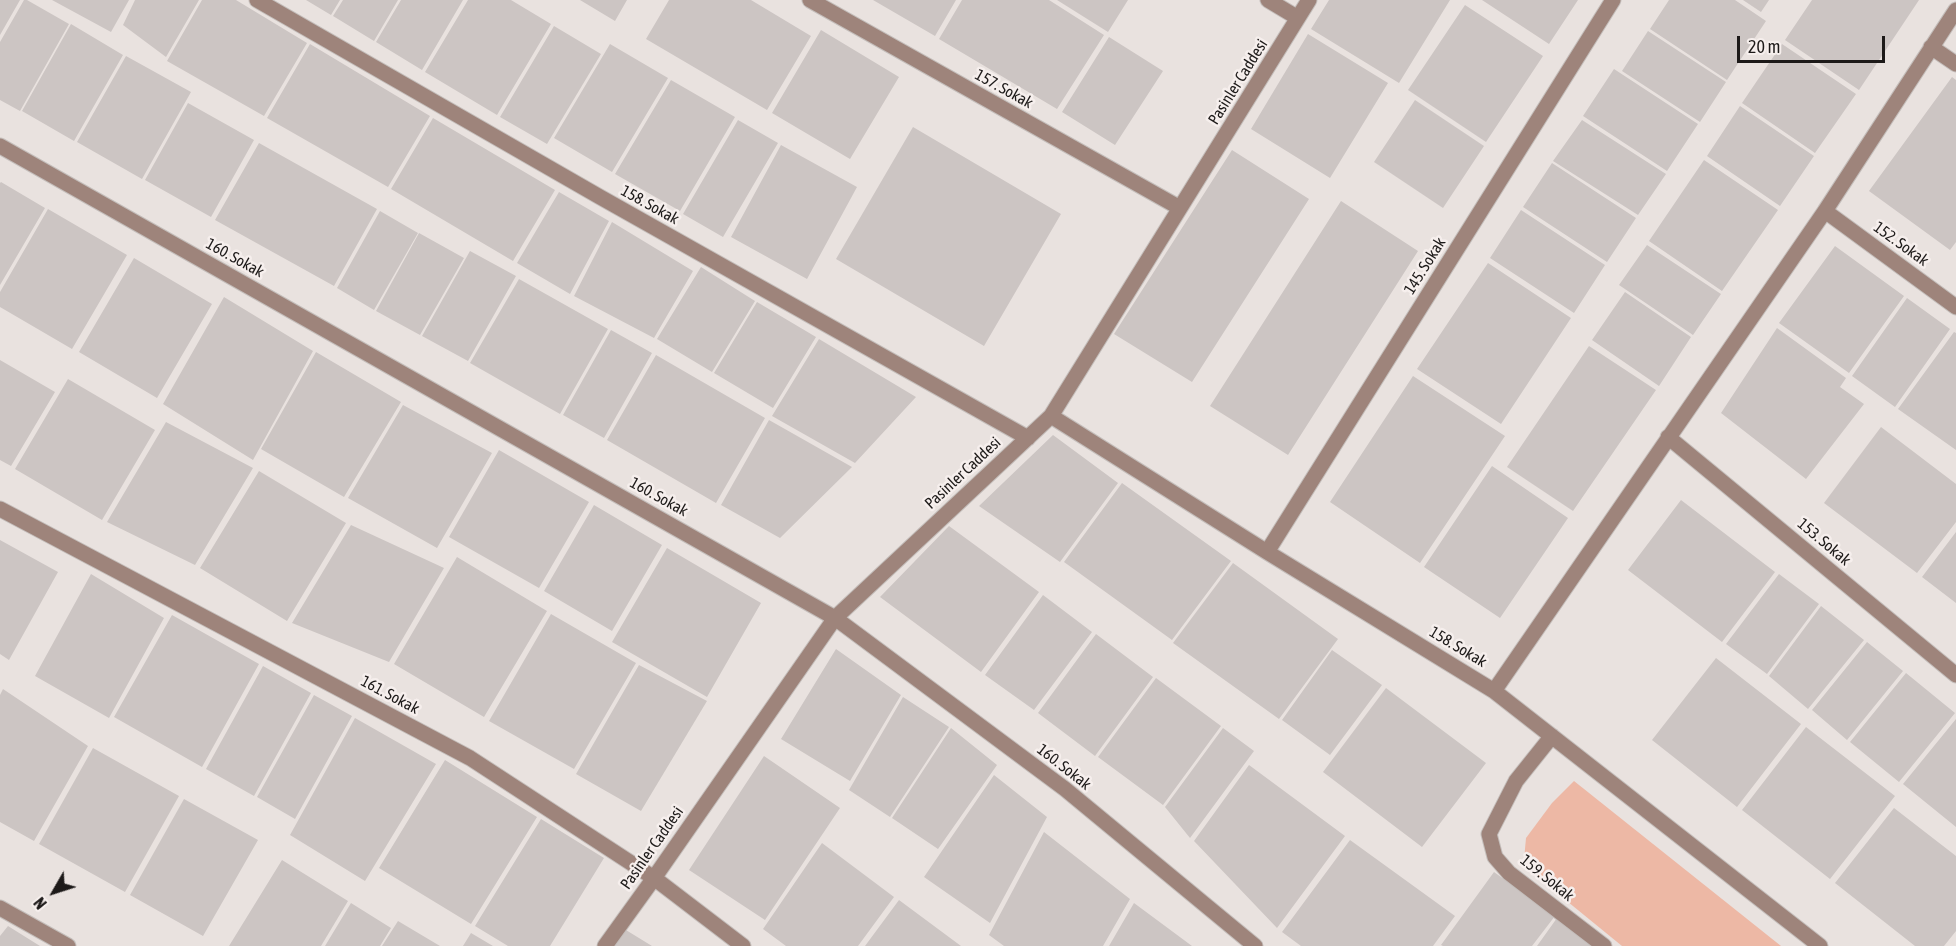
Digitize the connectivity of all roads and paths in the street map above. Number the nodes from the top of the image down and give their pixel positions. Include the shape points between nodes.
1 (257, 0) edge
2 (810, 0) edge
3 (1268, 0) edge
4 (1310, 0) edge
5 (1613, 0) edge
6 (1956, 10) edge
7 (1298, 18) junction
8 (1931, 46) junction
9 (1956, 64) edge
10 (0, 146) edge
11 (1180, 208) junction
12 (1825, 211) junction
13 (1956, 307) edge
14 (1052, 416) junction
15 (1668, 436) junction
16 (1028, 438) junction
17 (0, 509) edge
18 (1267, 552) junction
19 (835, 618) junction
20 (1956, 675) edge
21 (1494, 691) junction
22 (1552, 736) junction
23 (654, 878) junction
24 (0, 908) edge
25 (68, 946) edge
26 (605, 946) edge
27 (743, 946) edge
28 (1255, 946) edge
29 (1604, 946) edge
30 (1820, 946) edge

1 - 16 street, 158. Sokak
2 - 11 street, 157. Sokak
3 - 7 street
4 - 7 street, Pasinler Caddesi
5 - 18 street, 145. Sokak
6 - 8 street
7 - 11 street, Pasinler Caddesi
8 - 9 street
8 - 12 street
10 - 19 street, 160. Sokak
11 - 14 street, Pasinler Caddesi
12 - 13 street, 152. Sokak
12 - 15 street
14 - 16 street, Pasinler Caddesi
14 - 18 street, 158. Sokak
15 - 20 street, 153. Sokak
15 - 21 street
16 - 19 street, Pasinler Caddesi
17 - 23 street, 161. Sokak via 470,758
18 - 21 street, 158. Sokak
19 - 23 street, Pasinler Caddesi
19 - 28 street, 160. Sokak via 1065,789
21 - 22 street, 158. Sokak
22 - 29 street, 159. Sokak via 1516,781 1489,834 1495,857 1509,873
22 - 30 street, 158. Sokak
23 - 26 street, Pasinler Caddesi
23 - 27 street, 161. Sokak
24 - 25 street

